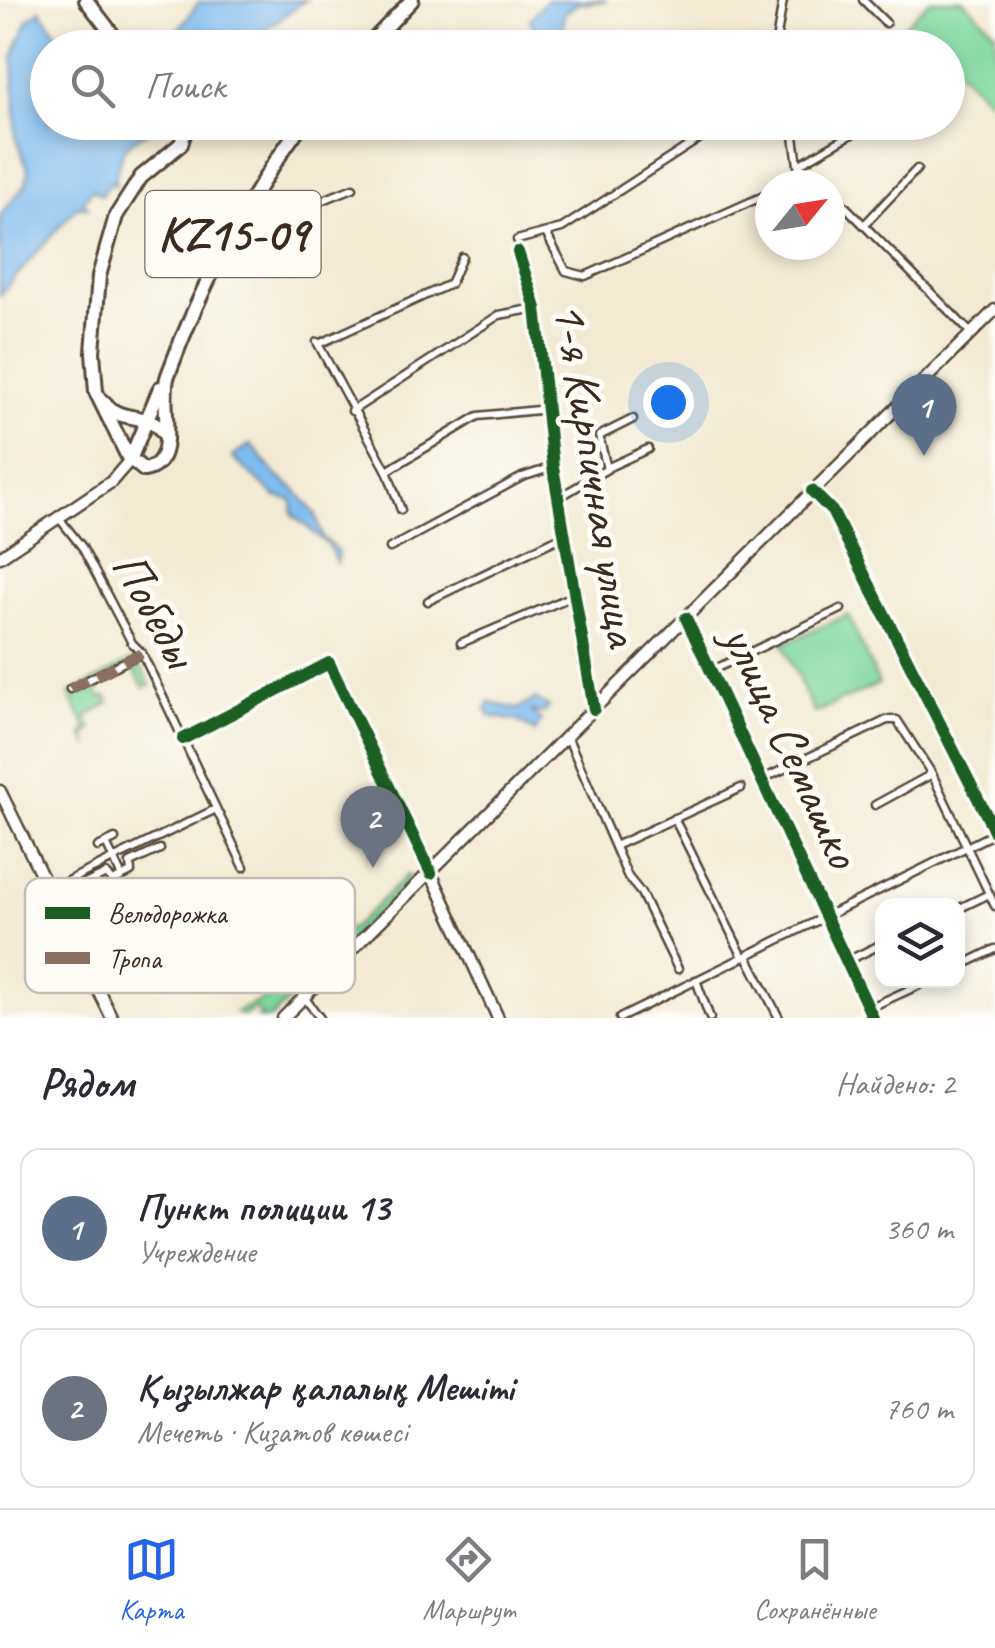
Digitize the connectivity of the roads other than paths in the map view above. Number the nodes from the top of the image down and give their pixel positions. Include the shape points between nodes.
1 (86, 0) edge
2 (412, 0) edge
3 (783, 0) edge
4 (863, 0) edge
5 (886, 23) dead end
6 (109, 30) edge
7 (383, 30) edge
8 (778, 30) edge
9 (183, 140) edge
10 (292, 140) edge
11 (697, 140) edge
12 (795, 140) edge
13 (845, 140) edge
14 (799, 168) junction
15 (917, 169) dead end
16 (802, 170) edge
17 (352, 188) dead end
18 (755, 200) edge
19 (845, 205) edge
20 (239, 223) junction
21 (866, 223) junction
22 (546, 233) junction
23 (108, 238) junction
24 (517, 240) dead end
25 (518, 252) dead end
26 (462, 257) dead end
27 (536, 308) junction
28 (995, 310) edge
29 (972, 334) junction
30 (176, 354) junction
31 (548, 410) junction
32 (352, 411) junction
33 (633, 419) dead end
34 (153, 423) junction
35 (167, 444) junction
36 (648, 448) dead end
37 (126, 465) junction
38 (553, 466) junction
39 (608, 467) junction
40 (148, 470) junction
41 (387, 471) junction
42 (111, 482) junction
43 (812, 491) junction
44 (558, 498) junction
45 (402, 510) dead end
46 (60, 518) junction
47 (564, 536) junction
48 (390, 548) dead end
49 (0, 557) edge
50 (574, 596) junction
51 (428, 601) dead end
52 (842, 610) dead end
53 (686, 618) junction
54 (461, 643) dead end
55 (142, 652) junction
56 (713, 670) junction
57 (70, 689) dead end
58 (594, 709) junction
59 (567, 736) junction
60 (183, 738) junction
61 (932, 774) junction
62 (763, 779) junction
63 (741, 788) dead end
64 (0, 792) edge
65 (874, 805) dead end
66 (216, 808) junction
67 (674, 818) junction
68 (995, 833) edge
69 (115, 839) dead end
70 (617, 846) junction
71 (160, 849) dead end
72 (965, 849) junction
73 (114, 858) junction
74 (244, 867) dead end
75 (431, 872) junction
76 (122, 877) joint
77 (42, 878) edge
78 (74, 878) edge
79 (989, 894) junction
80 (965, 906) edge
81 (995, 906) edge
82 (826, 916) junction
83 (355, 947) edge
84 (875, 947) edge
85 (995, 949) edge
86 (745, 956) junction
87 (847, 960) junction
88 (965, 964) edge
89 (678, 969) dead end
90 (696, 980) junction
91 (911, 988) edge
92 (100, 993) edge
93 (308, 993) edge
94 (304, 997) junction
95 (869, 1008) junction
96 (112, 1018) edge
97 (284, 1018) edge
98 (320, 1018) edge
99 (498, 1018) edge
100 (620, 1018) edge
101 (710, 1018) edge
102 (778, 1018) edge
103 (874, 1018) edge

1 - 6 highway
2 - 7 highway
3 - 8 street
4 - 5 street
9 - 23 highway, KZ15-09 via 135,184
10 - 20 highway, KZ15-09
11 - 22 street
12 - 14 street
13 - 14 street
14 - 16 street
15 - 21 street
17 - 20 street via 284,216
18 - 22 street via 585,276 566,270
19 - 21 street
20 - 30 highway, KZ15-09
21 - 29 street
22 - 24 street
23 - 34 highway, KZ15-09 via 99,293 100,389 114,414
23 - 37 highway, KZ15-09 via 98,276 93,375
25 - 27 street, 1-я Кирпичная улица
26 - 32 street via 450,284 319,343
27 - 31 street, 1-я Кирпичная улица
27 - 32 street, 1-я Кирпичная улица via 499,316
28 - 29 main road
29 - 43 main road
30 - 34 highway, KZ15-09
30 - 35 highway, KZ15-09 via 163,392
31 - 38 street, 1-я Кирпичная улица
31 - 41 street via 478,416
32 - 41 street
33 - 39 street via 599,436
34 - 35 highway
34 - 37 highway, KZ15-09
35 - 40 highway via 163,459
36 - 39 street
37 - 40 highway
37 - 42 main road
38 - 44 street, 1-я Кирпичная улица
38 - 48 street
39 - 44 street
40 - 42 main road
41 - 45 street
42 - 46 main road
43 - 53 main road
43 - 68 street via 832,511
44 - 47 street, 1-я Кирпичная улица
46 - 49 main road
46 - 55 street, Победы
47 - 50 street, 1-я Кирпичная улица
47 - 51 street
50 - 54 street
50 - 58 street, 1-я Кирпичная улица
52 - 56 street
53 - 56 street, улица Семашко
53 - 58 main road
55 - 57 street
55 - 60 street, Победы
56 - 62 street, улица Семашко
58 - 59 main road
59 - 70 street
59 - 75 main road
60 - 66 street, Победы
60 - 75 street, Победы via 329,664
61 - 62 street via 904,726 892,719
61 - 65 street
61 - 72 street
62 - 82 street, улица Семашко
63 - 67 street
64 - 77 main road
66 - 73 street
66 - 74 street, Победы
67 - 70 street
67 - 86 street
68 - 72 street
69 - 73 street via 102,845
70 - 89 street
71 - 76 street via 130,863 132,871
72 - 79 street
72 - 82 street
73 - 76 street
73 - 78 street
75 - 83 main road
75 - 99 main road
79 - 80 street
79 - 81 street
82 - 86 street
82 - 87 street, улица Семашко
84 - 87 street
85 - 88 street
86 - 90 street
86 - 102 street
87 - 95 street, улица Семашко
90 - 100 street
90 - 101 street
91 - 95 street
92 - 96 main road
93 - 94 main road
94 - 97 main road
94 - 98 street
95 - 103 street, улица Семашко

